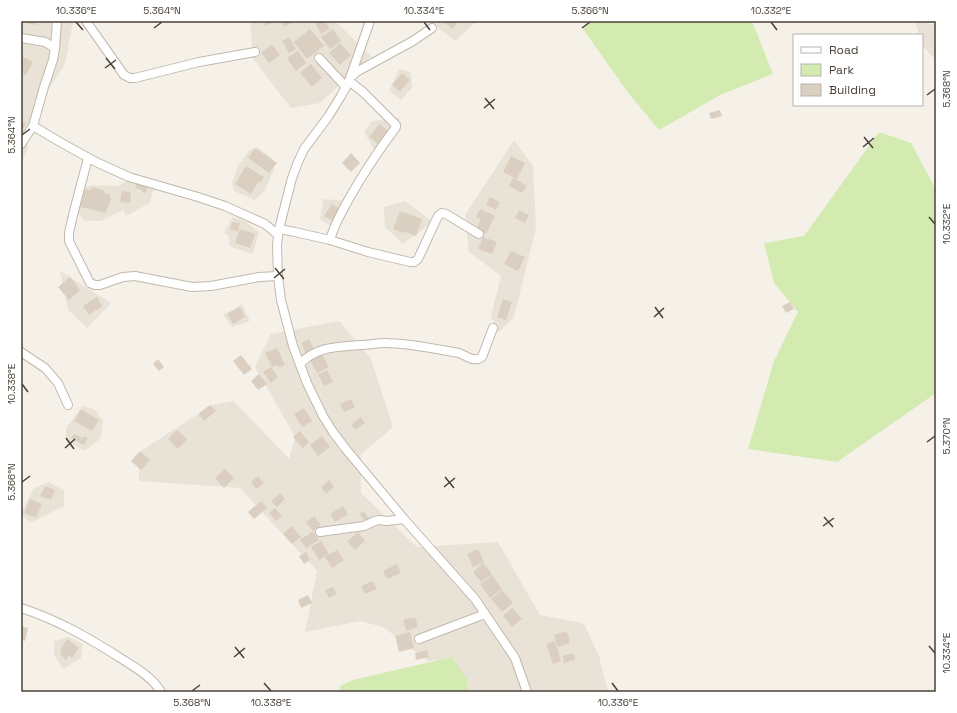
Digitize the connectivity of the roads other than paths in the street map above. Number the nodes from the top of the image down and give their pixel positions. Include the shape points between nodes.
1 (57, 21) edge
2 (86, 21) edge
3 (370, 21) edge
4 (432, 28) dead end
5 (56, 35) junction
6 (21, 38) edge
7 (45, 42) junction
8 (55, 48) junction
9 (255, 52) dead end
10 (319, 58) dead end
11 (348, 82) junction
12 (33, 126) junction
13 (21, 144) edge
14 (88, 158) junction
15 (279, 232) junction
16 (479, 234) dead end
17 (330, 240) junction
18 (278, 276) junction
19 (493, 328) dead end
20 (21, 352) edge
21 (300, 364) junction
22 (68, 405) dead end
23 (404, 519) junction
24 (320, 532) dead end
25 (21, 608) edge
26 (485, 614) junction
27 (419, 639) dead end
28 (161, 692) edge
29 (527, 692) edge

1 - 5 street
2 - 9 street via 124,75 130,78
3 - 11 street
4 - 11 street via 363,68
5 - 7 street
5 - 8 street
6 - 7 street
7 - 8 street
8 - 12 street
10 - 11 street
11 - 15 street via 328,118 304,149 298,162
11 - 17 street via 363,92 396,127 364,172
12 - 13 street
12 - 14 street
14 - 15 street via 129,178 198,196 225,206
14 - 18 street via 69,232 69,241 90,282 100,285 135,276 192,287
15 - 17 street via 295,232
15 - 18 street
16 - 17 street via 442,213 414,262
18 - 21 street via 281,300
19 - 21 street via 482,357 478,360 459,353 384,343 328,348 308,357
20 - 22 street via 44,368 58,383
21 - 23 street via 323,416 345,448
23 - 24 street via 379,520 364,526
23 - 26 street via 475,599
25 - 28 street via 78,632 143,672
26 - 27 street
26 - 29 street via 515,658

